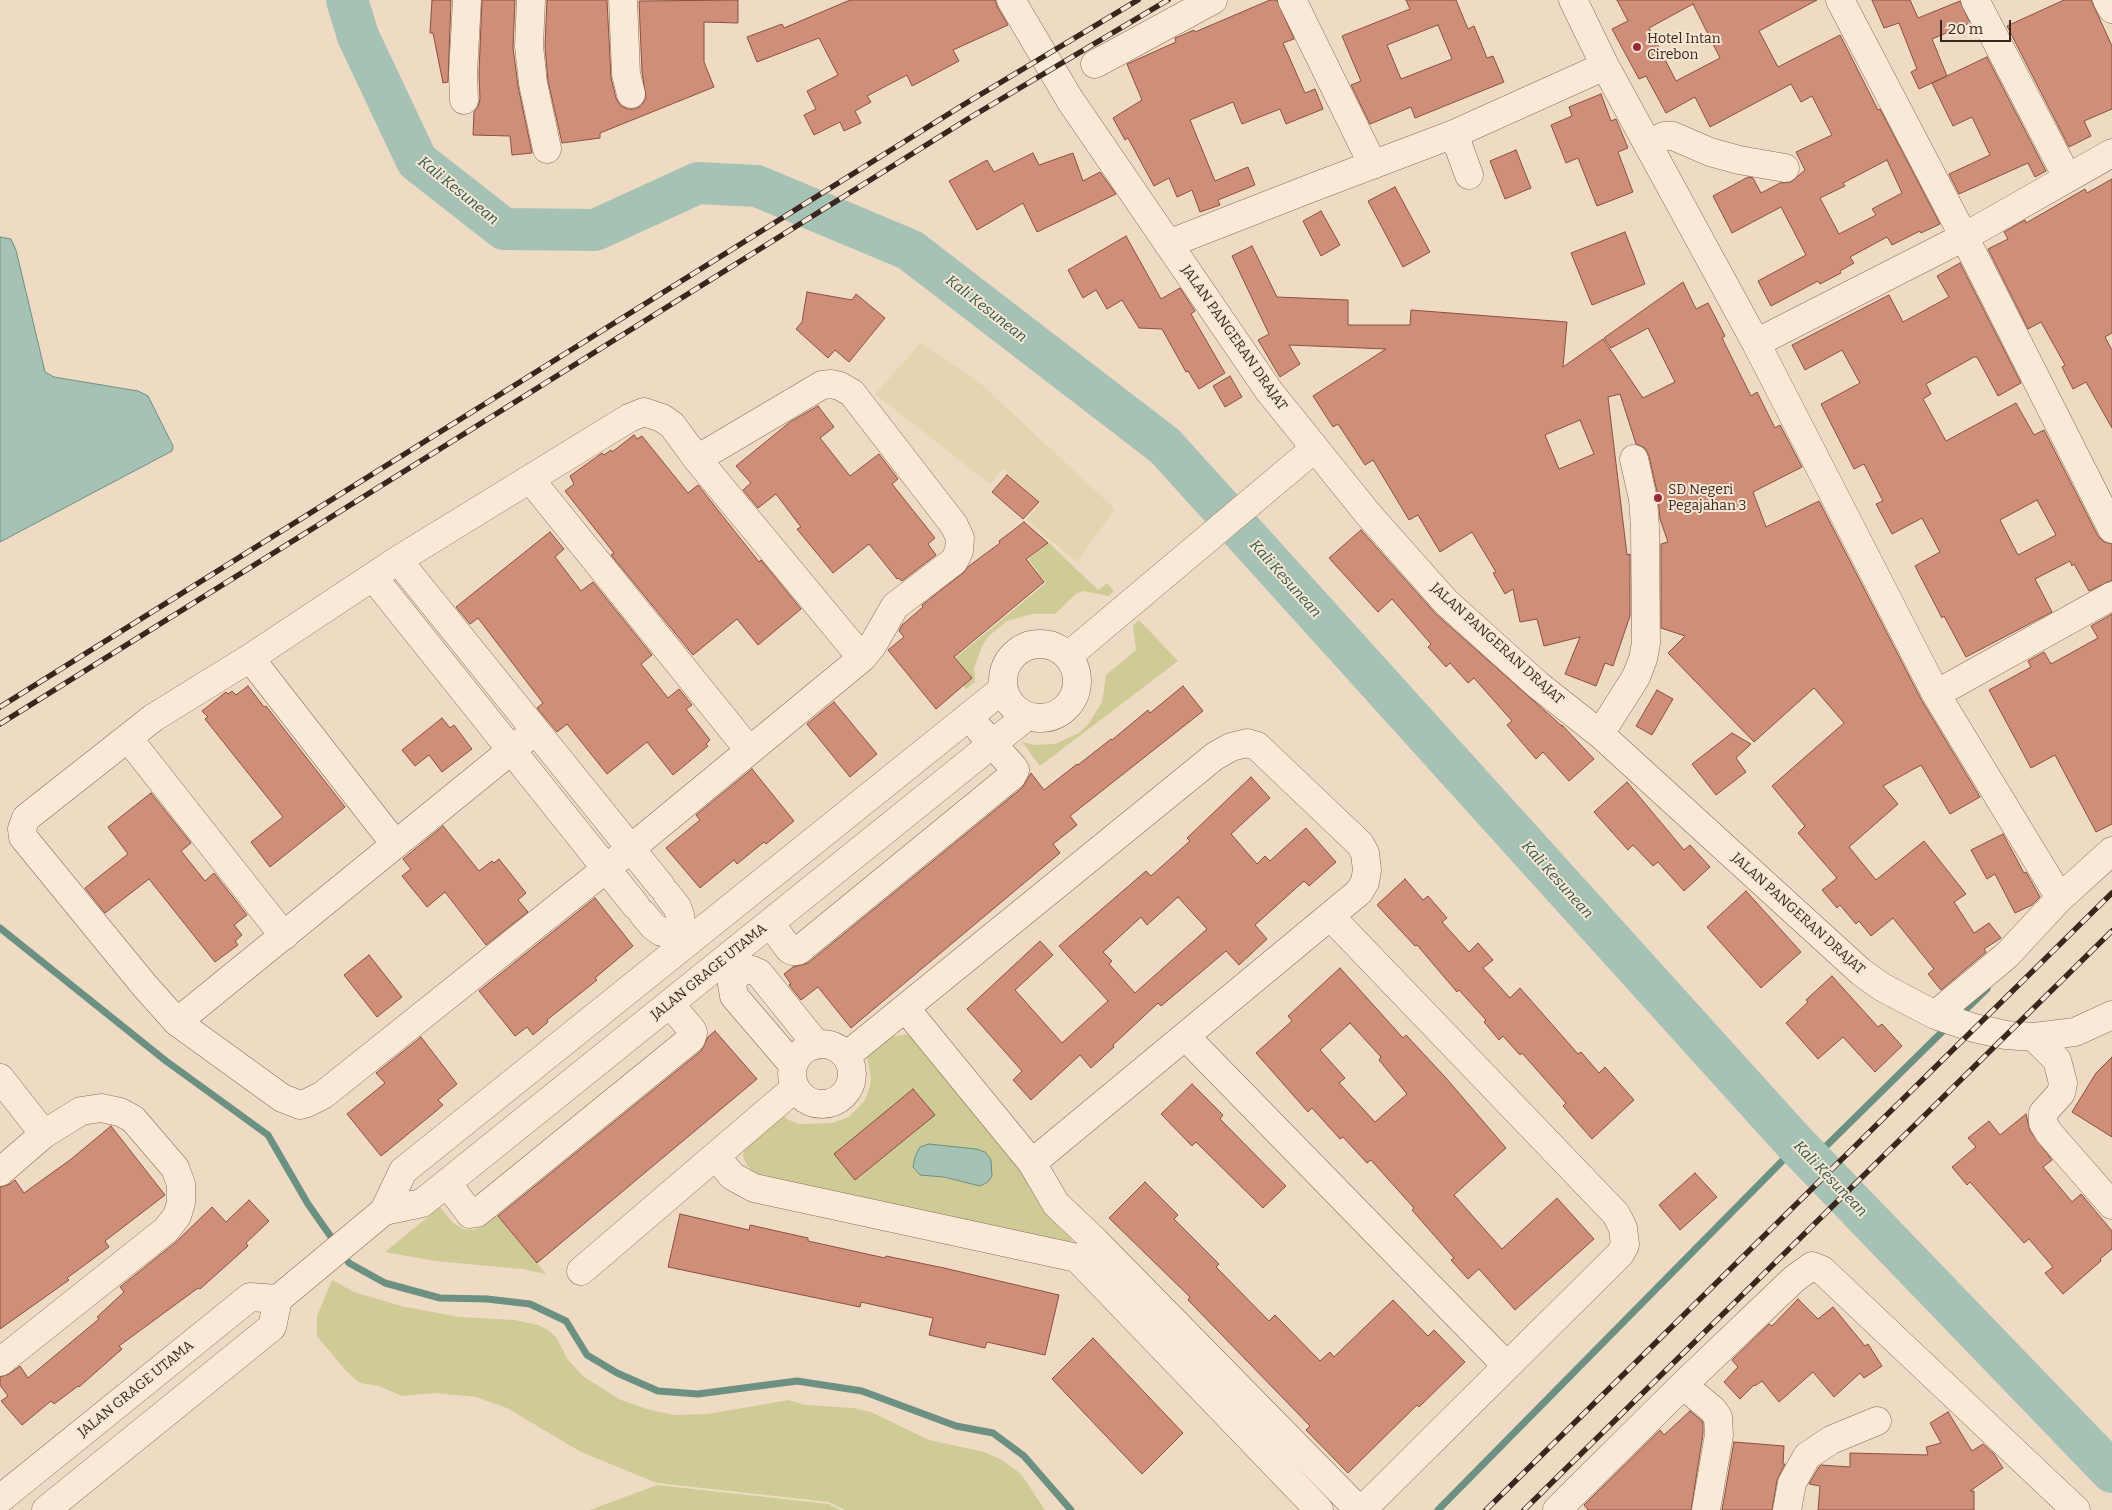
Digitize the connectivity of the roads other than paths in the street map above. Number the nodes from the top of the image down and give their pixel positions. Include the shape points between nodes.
1 (467, 0) edge
2 (531, 0) edge
3 (623, 0) edge
4 (1011, 0) edge
5 (1213, 0) edge
6 (1292, 0) edge
7 (1573, 0) edge
8 (1840, 0) edge
9 (1975, 0) edge
10 (2107, 0) edge
11 (2112, 9) edge
12 (1095, 64) dead end
13 (1605, 66) junction
14 (631, 94) dead end
15 (464, 100) dead end
16 (1454, 134) junction
17 (1649, 144) junction
18 (547, 149) dead end
19 (2112, 153) edge
20 (1373, 165) junction
21 (1785, 168) dead end
22 (1469, 175) dead end
23 (2067, 177) junction
24 (1964, 236) junction
25 (1168, 244) junction
26 (1756, 343) junction
27 (1314, 448) junction
28 (697, 459) junction
29 (1634, 459) dead end
30 (530, 478) junction
31 (2112, 529) edge
32 (398, 560) junction
33 (373, 577) junction
34 (2112, 596) edge
35 (1068, 656) junction
36 (250, 658) junction
37 (862, 658) junction
38 (1003, 689) junction
39 (1936, 694) junction
40 (969, 716) junction
41 (1027, 716) junction
42 (535, 731) junction
43 (1600, 734) junction
44 (128, 738) junction
45 (992, 744) junction
46 (512, 750) junction
47 (749, 750) junction
48 (395, 844) junction
49 (629, 848) junction
50 (2112, 851) edge
51 (606, 868) junction
52 (2060, 898) junction
53 (1330, 916) junction
54 (770, 923) junction
55 (284, 936) junction
56 (683, 937) junction
57 (733, 964) junction
58 (670, 1004) junction
59 (906, 1009) junction
60 (2112, 1015) edge
61 (1938, 1016) junction
62 (177, 1022) junction
63 (1186, 1037) junction
64 (2034, 1037) junction
65 (817, 1045) junction
66 (846, 1056) junction
67 (794, 1077) junction
68 (0, 1078) edge
69 (44, 1134) junction
70 (716, 1156) junction
71 (1032, 1163) junction
72 (0, 1172) edge
73 (447, 1183) junction
74 (2112, 1205) edge
75 (384, 1211) junction
76 (1086, 1250) junction
77 (581, 1270) dead end
78 (278, 1299) junction
79 (0, 1362) edge
80 (1507, 1366) junction
81 (1683, 1385) junction
82 (1877, 1421) dead end
83 (0, 1499) edge
84 (46, 1510) edge
85 (1319, 1510) edge
86 (1360, 1510) edge
87 (1557, 1510) edge
88 (1706, 1510) edge
89 (1787, 1510) edge
90 (2076, 1510) edge

1 - 15 street
2 - 18 street via 529,46
3 - 14 street via 626,74
4 - 25 street, JALAN PANGERAN DRAJAT via 1070,100
5 - 12 street
6 - 20 street
7 - 13 street
8 - 24 street
9 - 23 street
10 - 11 street
13 - 16 street
13 - 17 street
16 - 20 street
16 - 22 street
17 - 21 street via 1664,136 1673,136 1710,152
17 - 26 street
19 - 23 street
20 - 25 street
23 - 24 street
24 - 26 street
24 - 31 street
25 - 27 street, JALAN PANGERAN DRAJAT via 1269,392
26 - 39 street
27 - 35 street
27 - 43 street, JALAN PANGERAN DRAJAT via 1446,602 1538,685
28 - 30 street via 672,425 644,412 628,418
28 - 37 street
28 - 37 street via 822,386 840,386 852,393 954,525 960,538 954,561 895,606
29 - 43 street via 1646,535 1646,643 1636,676
30 - 32 street
30 - 47 street
32 - 33 street
32 - 42 street
33 - 36 street
33 - 46 street
34 - 39 street
35 - 38 street via 1055,646 1039,643 1023,647 1011,657 1003,672
35 - 41 street via 1077,678 1071,702 1051,717
36 - 44 street via 153,718
36 - 48 street
37 - 47 street
38 - 40 street, JALAN GRAGE UTAMA
38 - 41 street via 1016,710
39 - 52 street
40 - 45 street
40 - 56 street, JALAN GRAGE UTAMA
41 - 45 street, JALAN GRAGE UTAMA
42 - 46 street
42 - 49 street
43 - 61 street, JALAN PANGERAN DRAJAT via 1861,972 1882,987
44 - 55 street
44 - 62 street via 26,818 23,836
45 - 54 street, JALAN GRAGE UTAMA
45 - 54 street via 1015,770 1012,776 806,944 792,951
46 - 48 street
46 - 51 street
47 - 49 street
48 - 55 street
49 - 51 street
49 - 56 street via 677,907
50 - 52 street
51 - 56 street via 653,926 661,932
51 - 62 street via 323,1095 307,1103 300,1105 282,1098
52 - 61 street via 2007,955
53 - 59 street via 1359,892 1365,882 1368,870 1365,853 1360,844 1265,753 1247,743 1215,756
53 - 63 street
53 - 80 street via 1616,1214 1623,1228 1625,1245 1620,1254
54 - 57 street, JALAN GRAGE UTAMA
55 - 62 street
56 - 57 street
56 - 75 street, JALAN GRAGE UTAMA via 403,1171
57 - 58 street, JALAN GRAGE UTAMA
57 - 65 street via 759,974
57 - 67 street via 734,996
58 - 73 street, JALAN GRAGE UTAMA
58 - 73 street via 692,1030 691,1039 476,1213 470,1214
59 - 66 street
59 - 71 street
60 - 64 street, JALAN PANGERAN DRAJAT via 2076,1032
61 - 64 street, JALAN PANGERAN DRAJAT via 1969,1027
63 - 71 street
63 - 80 street
64 - 74 street via 2057,1060 2063,1083 2061,1092 2043,1114 2043,1123
65 - 66 street via 833,1047
65 - 67 street via 802,1052
66 - 67 street via 852,1069 851,1084 844,1096 832,1104 817,1105 804,1099
67 - 70 street
68 - 69 street
69 - 72 street
69 - 79 street via 81,1111 101,1108 120,1112 133,1119 175,1168 181,1184 181,1203 177,1216 166,1230
70 - 76 street via 732,1176 754,1188
70 - 77 street
71 - 76 street
73 - 75 street, JALAN GRAGE UTAMA via 422,1203
75 - 78 street, JALAN GRAGE UTAMA
76 - 85 street
76 - 86 street
78 - 83 street, JALAN GRAGE UTAMA via 250,1297
78 - 84 street via 272,1327
80 - 86 street
81 - 87 street
81 - 88 street via 1714,1410 1718,1418 1719,1435
81 - 90 street via 1794,1279 1812,1266 1822,1270
82 - 89 street via 1831,1440 1807,1456 1792,1483

